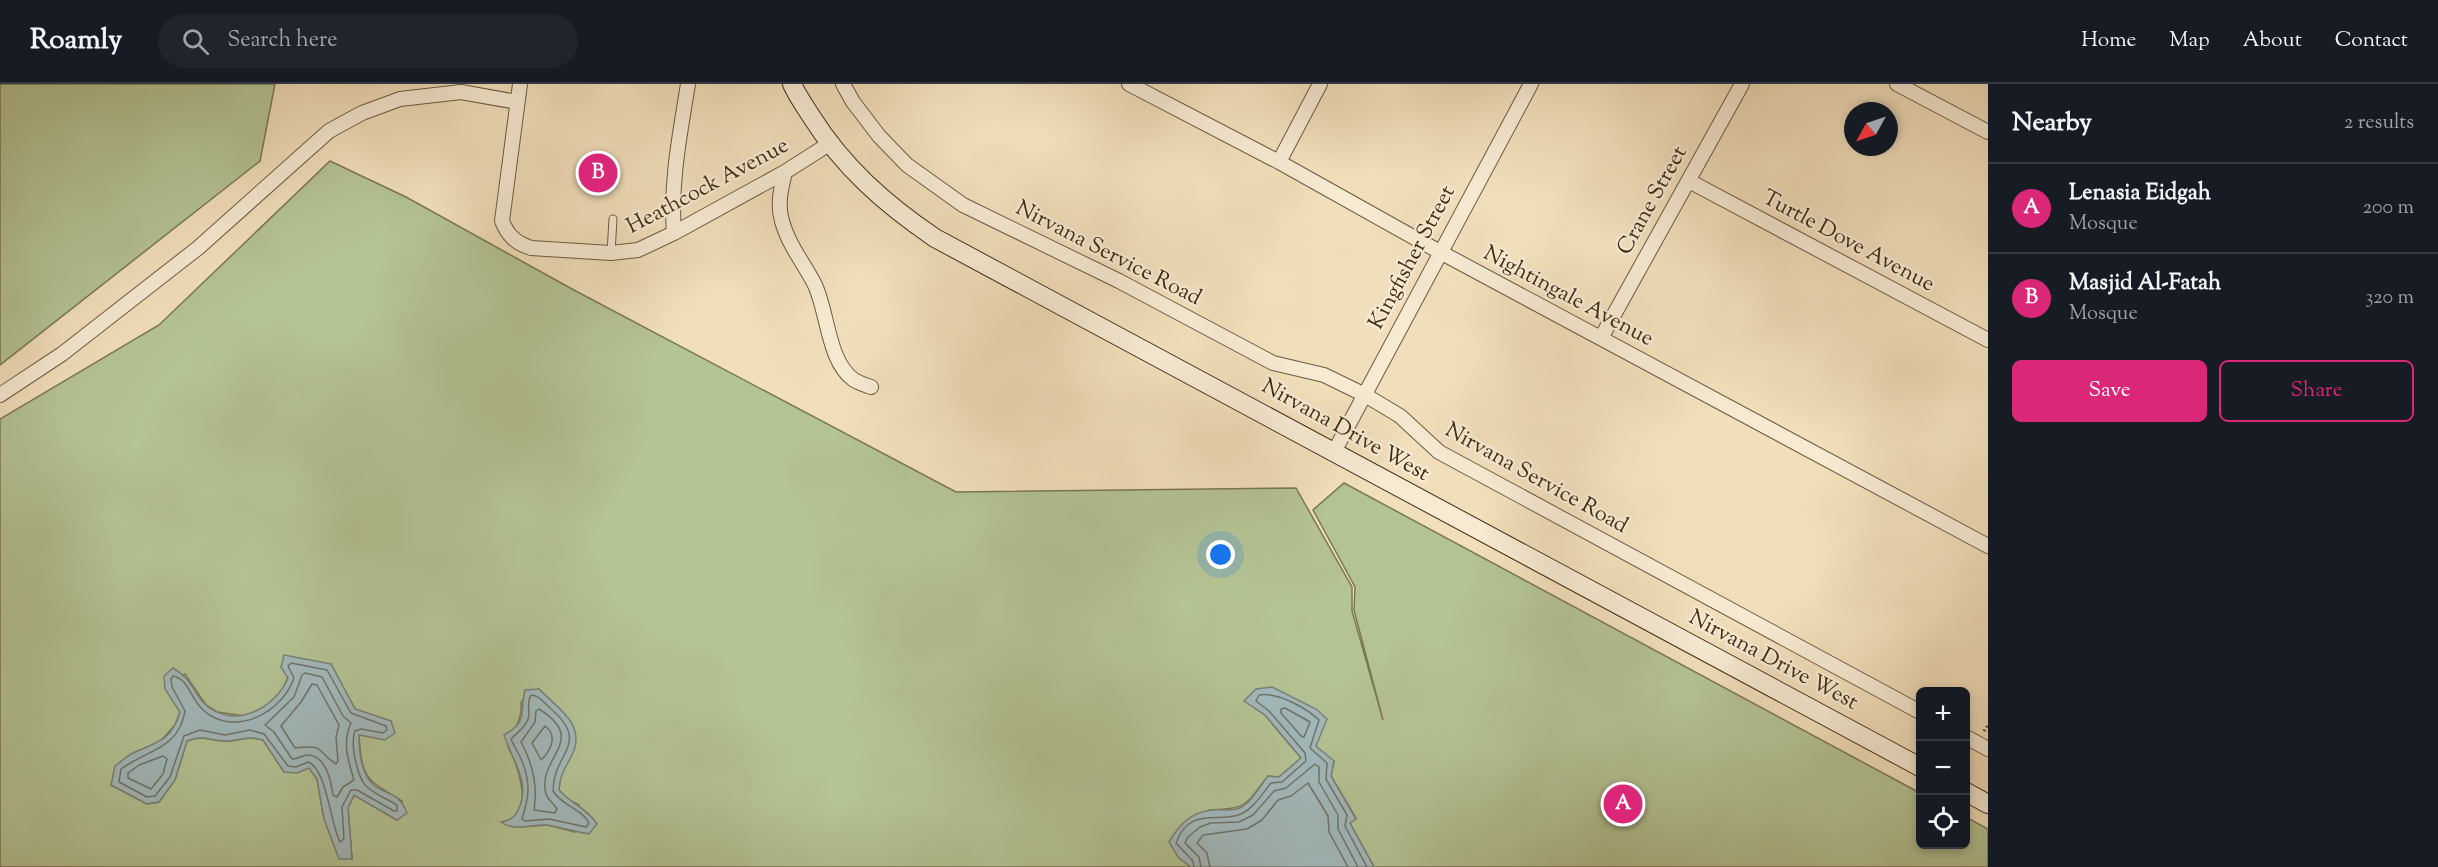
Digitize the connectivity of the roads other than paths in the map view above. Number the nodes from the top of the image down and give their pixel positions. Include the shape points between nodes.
1 (520, 84) edge
2 (688, 84) edge
3 (792, 84) edge
4 (843, 84) edge
5 (1129, 84) edge
6 (1320, 84) edge
7 (1531, 84) edge
8 (1742, 84) edge
9 (1897, 84) edge
10 (517, 102) junction
11 (1988, 132) edge
12 (829, 144) junction
13 (1279, 162) junction
14 (785, 172) junction
15 (1689, 181) junction
16 (614, 219) dead end
17 (674, 233) junction
18 (1440, 252) junction
19 (611, 253) junction
20 (1601, 338) junction
21 (1988, 340) edge
22 (871, 387) dead end
23 (0, 395) edge
24 (1365, 395) junction
25 (1334, 452) junction
26 (1988, 546) edge
27 (1916, 710) edge
28 (1970, 740) edge
29 (1988, 749) edge
30 (1916, 765) edge
31 (1970, 795) edge
32 (1988, 804) edge

1 - 10 street, Heathcock Avenue
2 - 17 street via 671,203
3 - 12 main road, Nirvana Drive West
4 - 24 street, Nirvana Service Road via 879,136 907,165 963,205 1274,363 1324,375
5 - 13 street, Nightingale Avenue
6 - 13 street
7 - 18 street, Kingfisher Street
8 - 15 street, Crane Street
9 - 11 street
10 - 19 street, Heathcock Avenue via 502,212 505,229 519,244 531,248
10 - 23 street via 461,92 400,99 329,131 198,248 62,354
12 - 14 street, Heathcock Avenue
12 - 25 main road, Nirvana Drive West via 884,201 935,238
13 - 18 street, Nightingale Avenue
14 - 17 street, Heathcock Avenue
14 - 22 street via 778,199 782,222 815,284 833,347 843,366 853,379
15 - 20 street, Crane Street
15 - 21 street, Turtle Dove Avenue
16 - 19 lane
17 - 19 street, Heathcock Avenue via 638,250
18 - 20 street, Nightingale Avenue
18 - 24 street, Kingfisher Street
20 - 26 street, Nightingale Avenue
24 - 25 street, Kingfisher Street
24 - 27 street, Nirvana Service Road via 1400,416 1439,452
25 - 30 main road, Nirvana Drive West
28 - 29 street
31 - 32 main road

